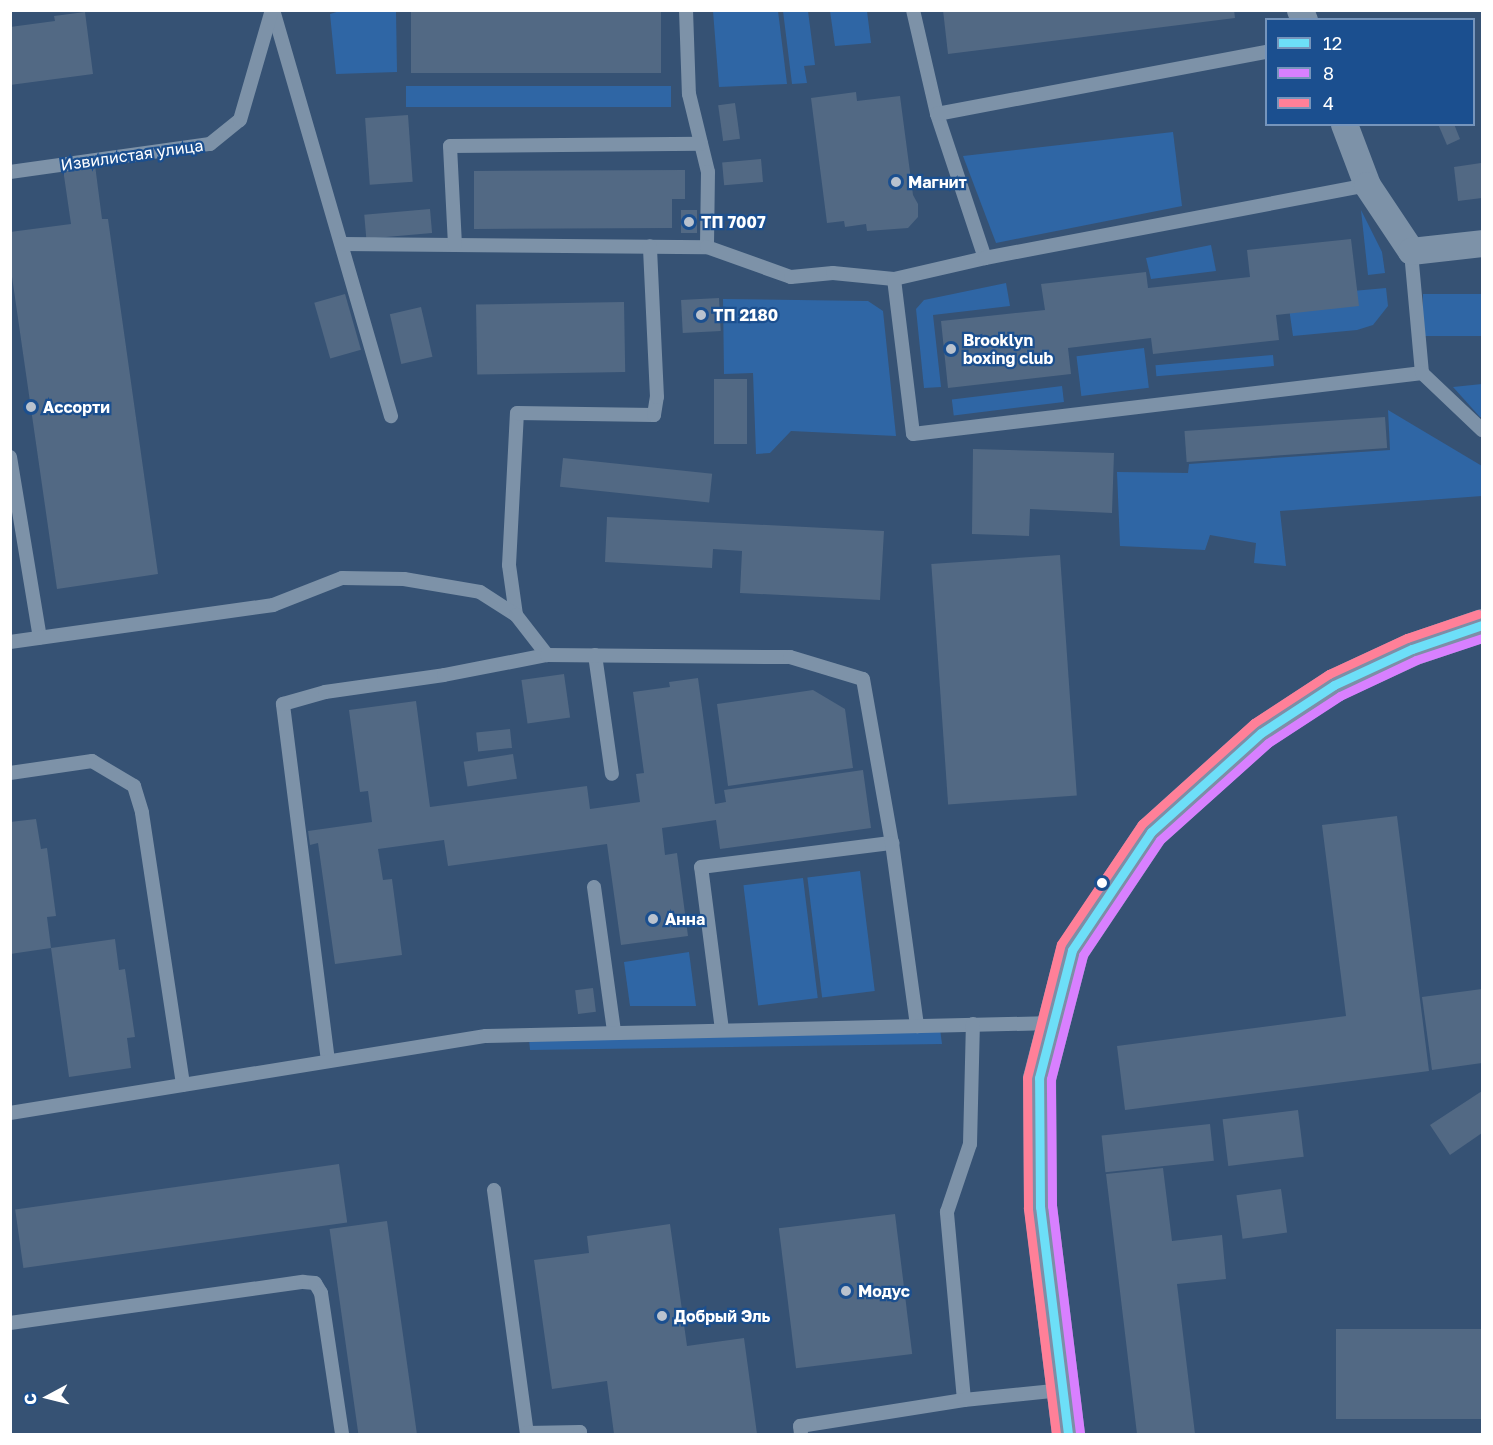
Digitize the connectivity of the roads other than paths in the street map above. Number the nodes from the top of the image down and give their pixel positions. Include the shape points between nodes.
1 (272, 10) edge
2 (686, 10) edge
3 (913, 10) edge
4 (1265, 52) edge
5 (937, 114) junction
6 (1345, 126) edge
7 (701, 144) junction
8 (10, 172) edge
9 (1367, 185) junction
10 (1482, 243) edge
11 (343, 244) junction
12 (455, 245) junction
13 (650, 246) junction
14 (707, 247) junction
15 (1411, 251) junction
16 (985, 258) junction
17 (894, 279) junction
18 (1422, 373) junction
19 (391, 416) dead end
20 (1482, 430) edge
21 (10, 457) edge
22 (516, 615) junction
23 (1482, 625) edge
24 (40, 638) junction
25 (10, 642) edge
26 (547, 655) junction
27 (595, 655) junction
28 (10, 773) edge
29 (612, 774) dead end
30 (892, 843) junction
31 (594, 887) dead end
32 (1054, 1023) junction
33 (973, 1024) junction
34 (917, 1026) junction
35 (722, 1030) junction
36 (614, 1032) junction
37 (328, 1061) junction
38 (183, 1085) junction
39 (10, 1113) edge
40 (494, 1190) dead end
41 (10, 1323) edge
42 (1063, 1390) junction
43 (964, 1400) junction
44 (342, 1434) edge
45 (580, 1434) edge
46 (801, 1434) edge
47 (1068, 1434) edge

1 - 8 lane, Извилистая улица via 240,120 210,144
1 - 11 lane, Извилистая улица
2 - 7 lane via 689,94
3 - 5 lane
4 - 5 lane
5 - 16 lane
6 - 9 street
7 - 12 lane via 450,146
7 - 14 lane via 708,172
9 - 15 street
9 - 16 lane
10 - 15 street
11 - 12 lane
11 - 19 lane, Извилистая улица
12 - 13 lane
13 - 14 lane
13 - 22 lane via 657,397 654,415 517,413 509,565
14 - 17 lane via 791,277 833,273
15 - 18 lane
16 - 17 lane
17 - 18 lane via 913,434
18 - 20 lane
21 - 24 lane
22 - 24 lane via 480,592 404,579 342,578 273,605
22 - 26 lane
23 - 32 main road via 1412,649 1334,685 1261,733 1151,832 1072,950
24 - 25 lane
26 - 27 lane
26 - 37 lane via 325,692 283,704
27 - 29 lane
27 - 30 lane via 790,657 863,679
28 - 38 lane via 92,761 134,786 142,813
30 - 34 lane
30 - 35 lane via 701,867
31 - 36 lane
32 - 33 lane
32 - 42 main road via 1040,1078 1040,1207
33 - 34 lane
33 - 43 lane via 970,1144 947,1212
34 - 35 lane
35 - 36 lane
36 - 37 lane via 486,1036
37 - 38 lane
38 - 39 lane
40 - 45 lane via 527,1433
41 - 44 lane via 315,1283 321,1293
42 - 43 lane
42 - 47 main road
43 - 46 lane via 800,1426

